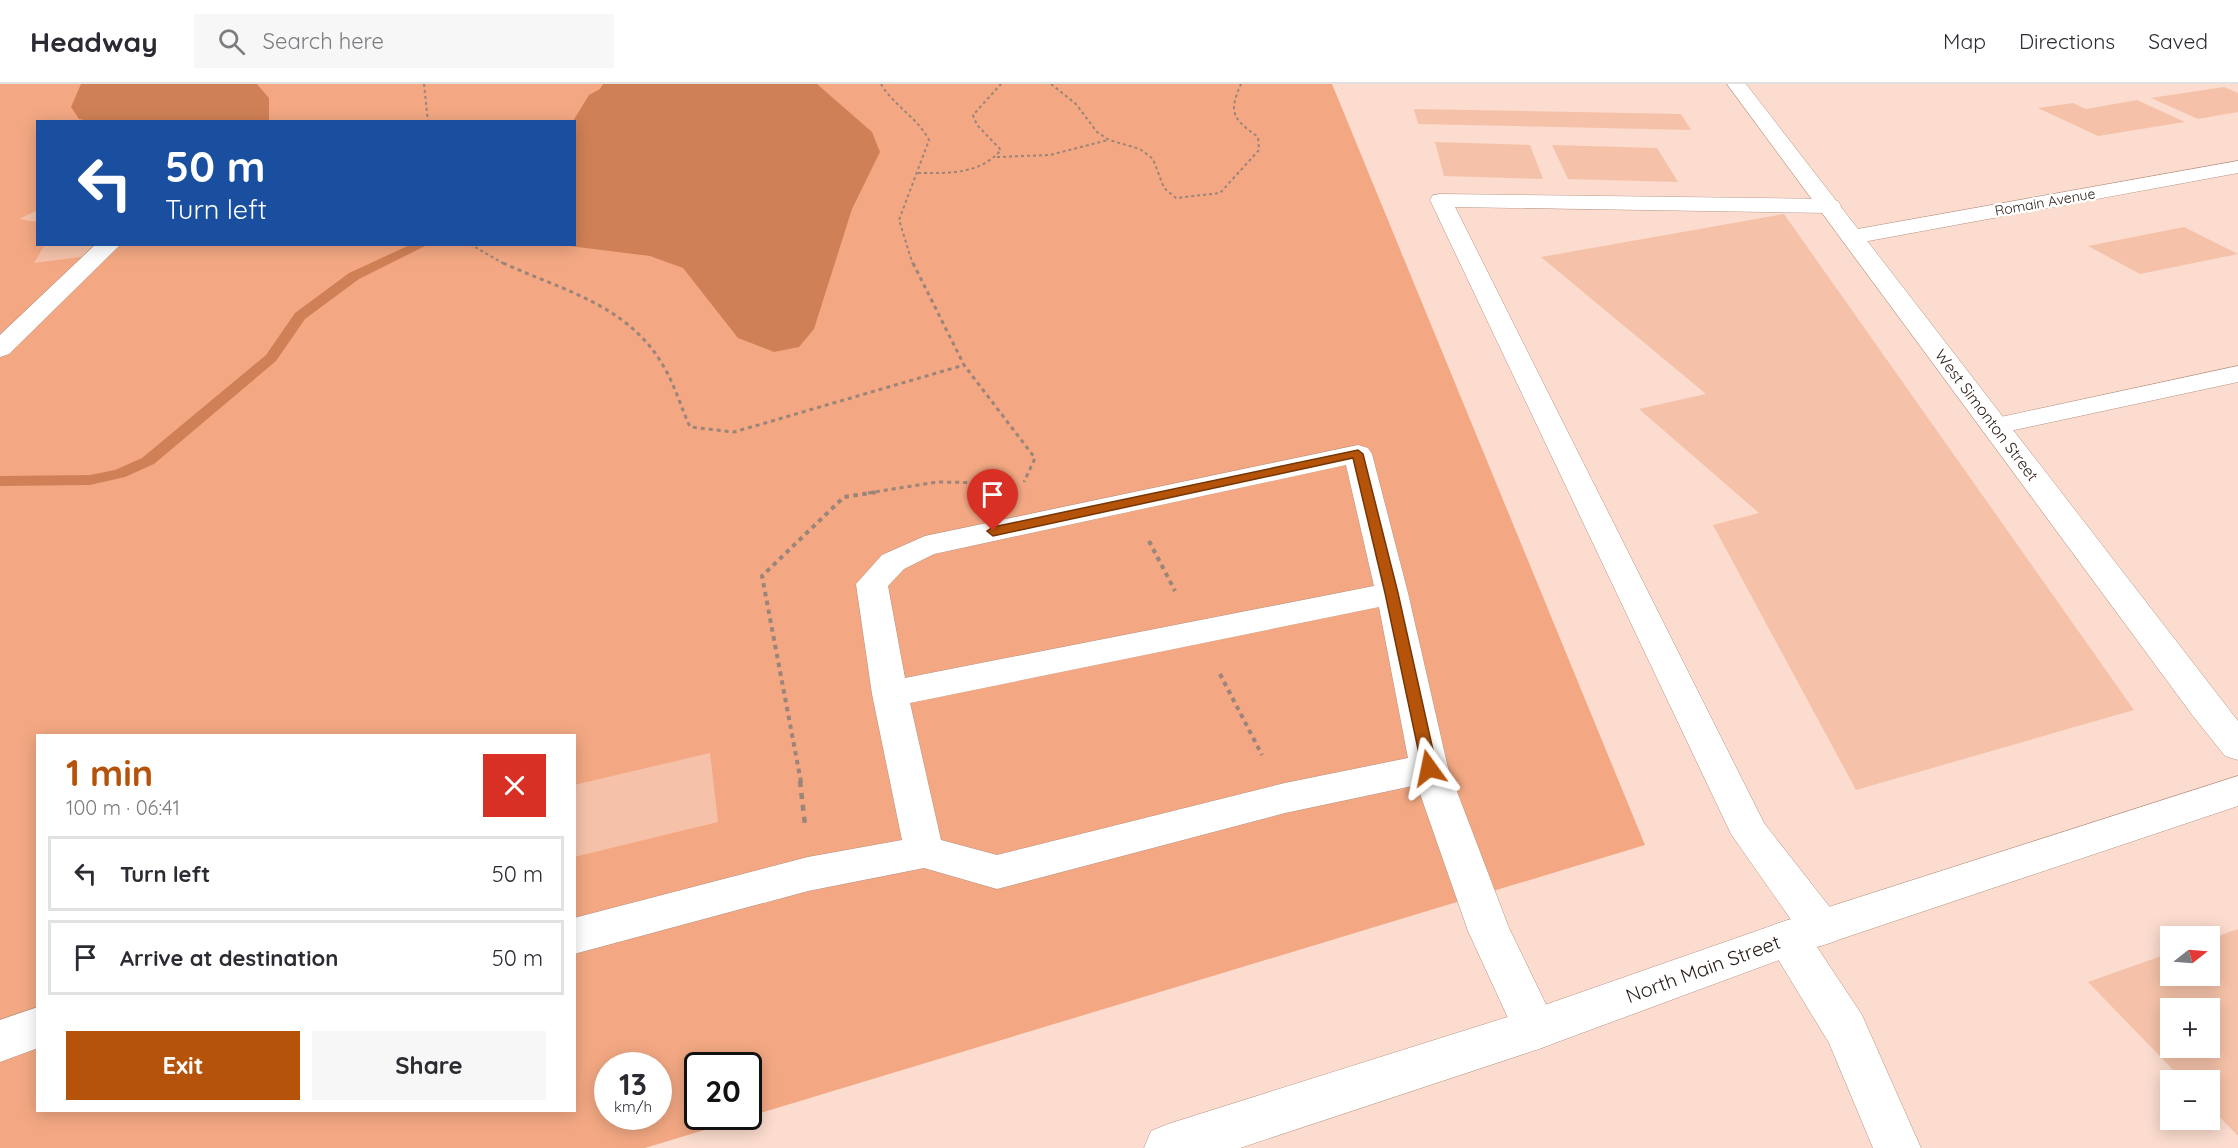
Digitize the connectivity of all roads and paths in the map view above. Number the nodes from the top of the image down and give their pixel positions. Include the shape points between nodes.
1 (424, 84) edge
2 (881, 84) edge
3 (1001, 84) edge
4 (1051, 84) edge
5 (1241, 84) edge
6 (1736, 84) edge
7 (428, 120) edge
8 (1109, 140) junction
9 (996, 157) junction
10 (2238, 167) edge
11 (918, 173) junction
12 (1830, 206) junction
13 (1852, 237) junction
14 (108, 246) edge
15 (472, 246) edge
16 (0, 349) edge
17 (964, 365) junction
18 (2238, 374) edge
19 (1996, 426) junction
20 (1012, 483) dead end
21 (1023, 484) dead end
22 (1392, 593) junction
23 (890, 694) junction
24 (2238, 746) edge
25 (1429, 768) junction
26 (2238, 791) edge
27 (924, 852) junction
28 (808, 874) junction
29 (1804, 933) junction
30 (576, 935) edge
31 (36, 1028) edge
32 (1536, 1029) junction
33 (0, 1041) edge
34 (1168, 1148) edge
35 (1897, 1148) edge

1 - 7 path
2 - 11 path via 887,97 924,127 928,140
3 - 9 path via 973,116 977,126 996,140 1001,150
4 - 8 path
5 - 8 path via 1232,114 1258,137 1259,150 1220,193 1176,198 1164,188 1153,159 1140,149
6 - 12 street, West Simonton Street
8 - 9 path via 1050,155
9 - 11 path via 970,170
10 - 13 street, Romain Avenue
11 - 17 path via 899,220 914,268
12 - 13 street, West Simonton Street
12 - 29 street via 1441,200 1750,834
13 - 19 street, West Simonton Street
14 - 16 street
15 - 17 path via 520,272 575,291 614,315 659,360 690,427 734,432
17 - 21 path via 1035,458
18 - 19 street
19 - 24 street, West Simonton Street
20 - 28 path via 937,482 844,497 762,576 803,796
22 - 23 street
22 - 23 street via 1358,454 925,546 893,562 872,584
22 - 25 street
23 - 27 street
25 - 27 street via 1285,798 997,872
25 - 32 street via 1489,931
26 - 29 street, North Main Street
27 - 28 street
28 - 30 street
29 - 32 street, North Main Street
29 - 35 street
31 - 33 street
32 - 34 street, North Main Street

